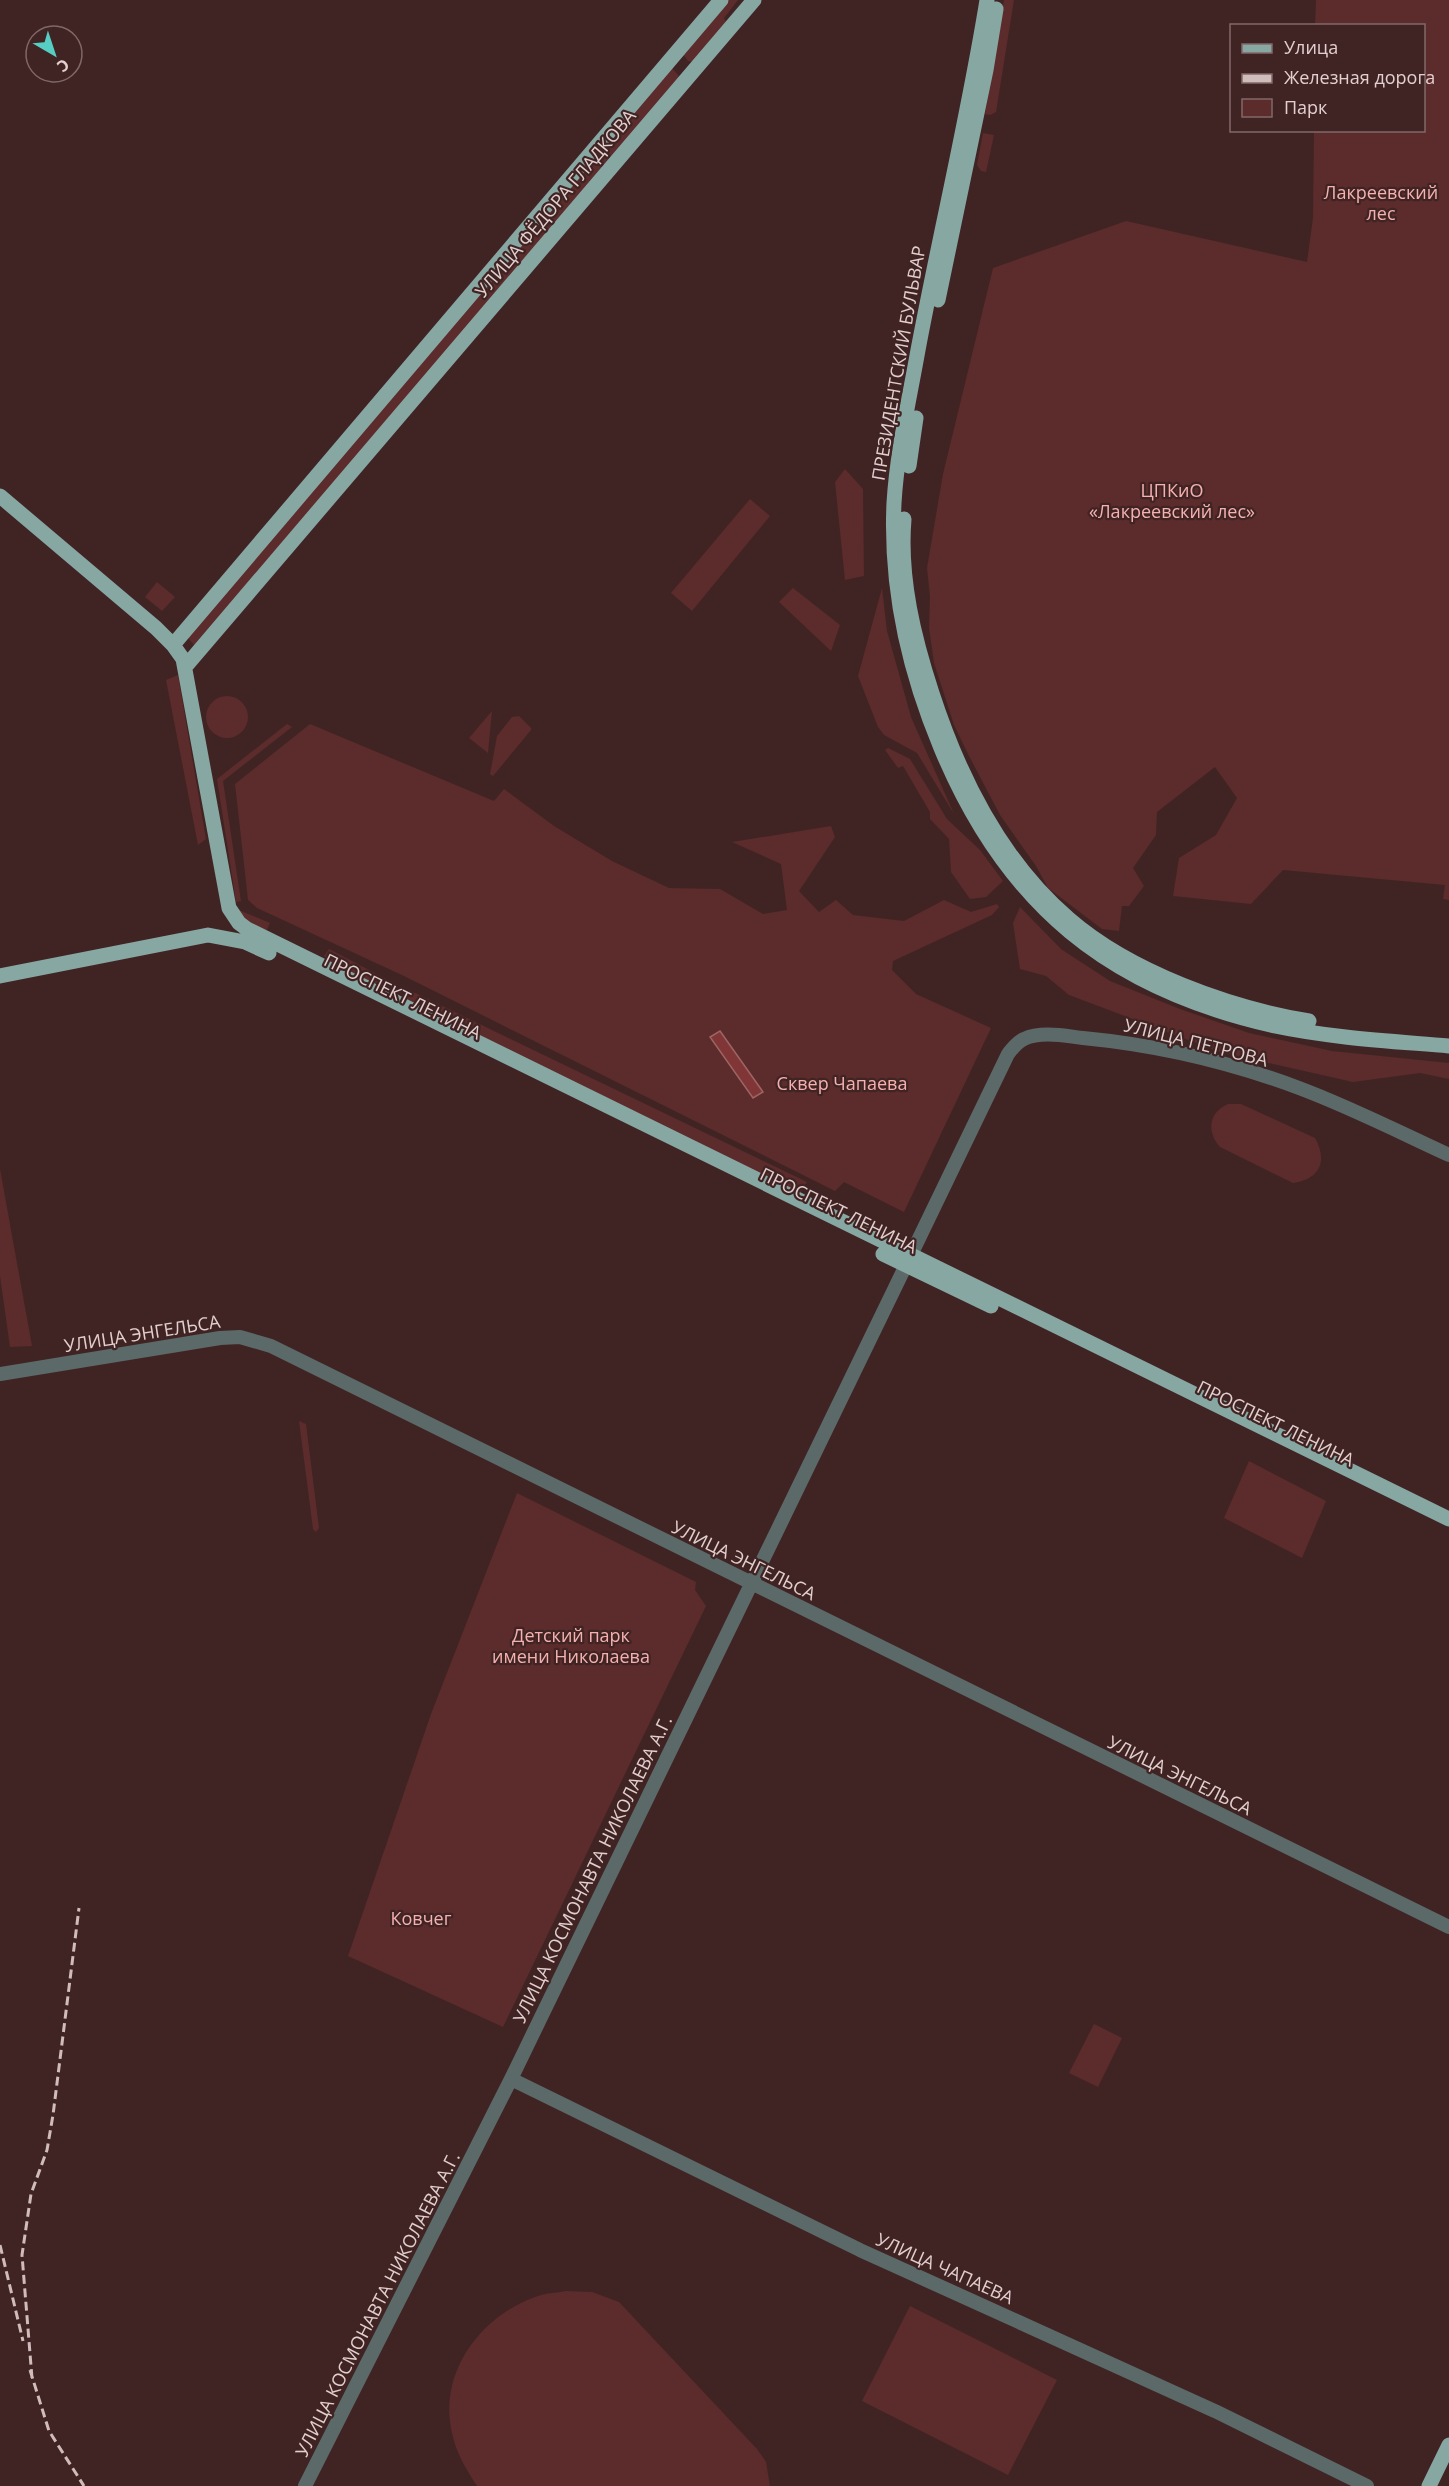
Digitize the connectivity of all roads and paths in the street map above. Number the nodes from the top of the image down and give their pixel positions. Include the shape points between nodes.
1 (721, 0) edge
2 (754, 0) edge
3 (987, 0) edge
4 (997, 0) edge
5 (673, 57) junction
6 (692, 72) junction
7 (937, 276) junction
8 (367, 417) junction
9 (385, 432) junction
10 (0, 496) edge
11 (173, 645) junction
12 (186, 666) junction
13 (229, 908) junction
14 (208, 935) junction
15 (0, 976) edge
16 (1449, 1036) edge
17 (1449, 1046) edge
18 (1449, 1155) edge
19 (957, 1160) joint
20 (909, 1260) junction
21 (0, 1374) edge
22 (1449, 1519) edge
23 (1449, 1530) edge
24 (750, 1583) junction
25 (1449, 1927) edge
26 (511, 2079) junction
27 (1449, 2445) edge
28 (1447, 2463) edge
29 (305, 2486) edge
30 (1367, 2486) edge
31 (1429, 2486) edge
32 (1440, 2486) edge

1 - 5 main road, УЛИЦА ФЁДОРА ГЛАДКОВА
2 - 6 main road, УЛИЦА ФЁДОРА ГЛАДКОВА
3 - 7 main road, ПРЕЗИДЕНТСКИЙ БУЛЬВАР
4 - 7 main road, ПРЕЗИДЕНТСКИЙ БУЛЬВАР via 984,80
5 - 6 main road
5 - 8 main road, УЛИЦА ФЁДОРА ГЛАДКОВА
6 - 9 main road, УЛИЦА ФЁДОРА ГЛАДКОВА
7 - 16 main road, ПРЕЗИДЕНТСКИЙ БУЛЬВАР via 906,482 903,525 908,595 916,638 950,742 971,789 1001,839 1070,920 1130,960 1183,985 1299,1020
7 - 17 main road, ПРЕЗИДЕНТСКИЙ БУЛЬВАР via 901,443 893,548 895,586 927,714 951,772 987,840 1016,879 1064,929 1101,956 1185,997 1276,1026
8 - 9 main road
8 - 11 main road, УЛИЦА ФЁДОРА ГЛАДКОВА
9 - 12 main road, УЛИЦА ФЁДОРА ГЛАДКОВА
10 - 11 main road
11 - 12 main road
12 - 13 main road
13 - 14 main road via 223,925
13 - 20 main road, ПРОСПЕКТ ЛЕНИНА via 239,923 267,941
14 - 15 main road, ПРОСПЕКТ ЛЕНИНА
14 - 20 main road, ПРОСПЕКТ ЛЕНИНА via 255,946
18 - 19 street, УЛИЦА ПЕТРОВА via 1300,1088 1248,1071 1117,1041 1036,1036 1023,1039 1008,1054
19 - 20 street, УЛИЦА КОСМОНАВТА НИКОЛАЕВА А.Г.
20 - 22 main road, ПРОСПЕКТ ЛЕНИНА
20 - 23 main road, ПРОСПЕКТ ЛЕНИНА
20 - 24 street, УЛИЦА КОСМОНАВТА НИКОЛАЕВА А.Г.
21 - 24 street, УЛИЦА ЭНГЕЛЬСА via 220,1338 252,1339
24 - 25 street, УЛИЦА ЭНГЕЛЬСА
24 - 26 street, УЛИЦА КОСМОНАВТА НИКОЛАЕВА А.Г.
26 - 29 street, УЛИЦА КОСМОНАВТА НИКОЛАЕВА А.Г.
26 - 30 street, УЛИЦА ЧАПАЕВА via 860,2250 1215,2411
27 - 28 main road
28 - 31 main road
28 - 32 main road

